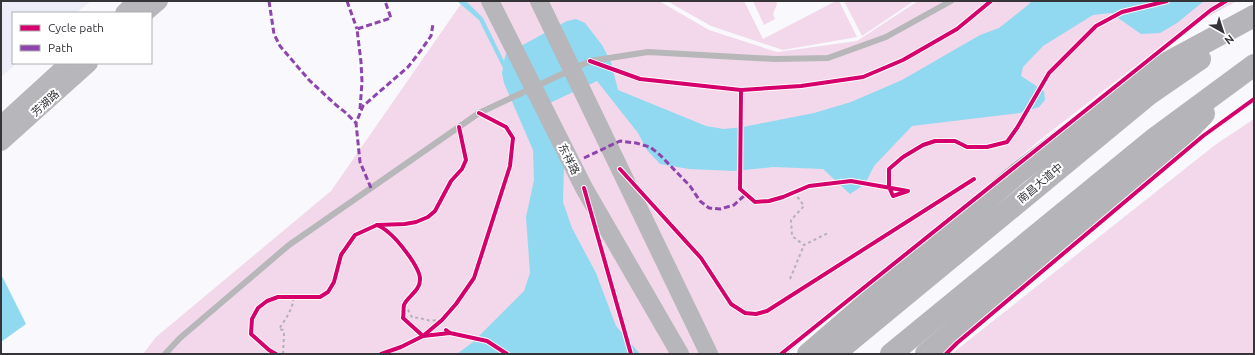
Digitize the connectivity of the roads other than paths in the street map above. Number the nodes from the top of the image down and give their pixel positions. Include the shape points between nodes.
1 (137, 1) edge
2 (159, 1) edge
3 (490, 1) edge
4 (539, 1) edge
5 (951, 1) edge
6 (125, 12) edge
7 (146, 12) edge
8 (1254, 16) edge
9 (1254, 22) edge
10 (68, 64) edge
11 (88, 64) edge
12 (1251, 68) edge
13 (1, 125) edge
14 (1, 142) edge
15 (700, 337) junction
16 (819, 352) edge
17 (165, 354) edge
18 (679, 354) edge
19 (709, 354) edge
20 (723, 354) edge
21 (800, 354) edge
22 (891, 354) edge
23 (926, 354) edge

1 - 6 main road
2 - 7 main road
3 - 18 main road, 东祥路 via 584,188
4 - 15 main road
5 - 17 lane via 886,37 828,58 775,59 648,52 590,62 479,113 289,245 180,338
8 - 16 highway via 1152,71 1018,173
9 - 16 highway, 南昌大道中 via 1148,94 889,308
10 - 13 main road, 芳湖路
11 - 14 main road, 芳湖路
12 - 22 highway via 1154,138
12 - 23 highway via 1169,150
15 - 19 main road
15 - 20 main road
16 - 21 main road

